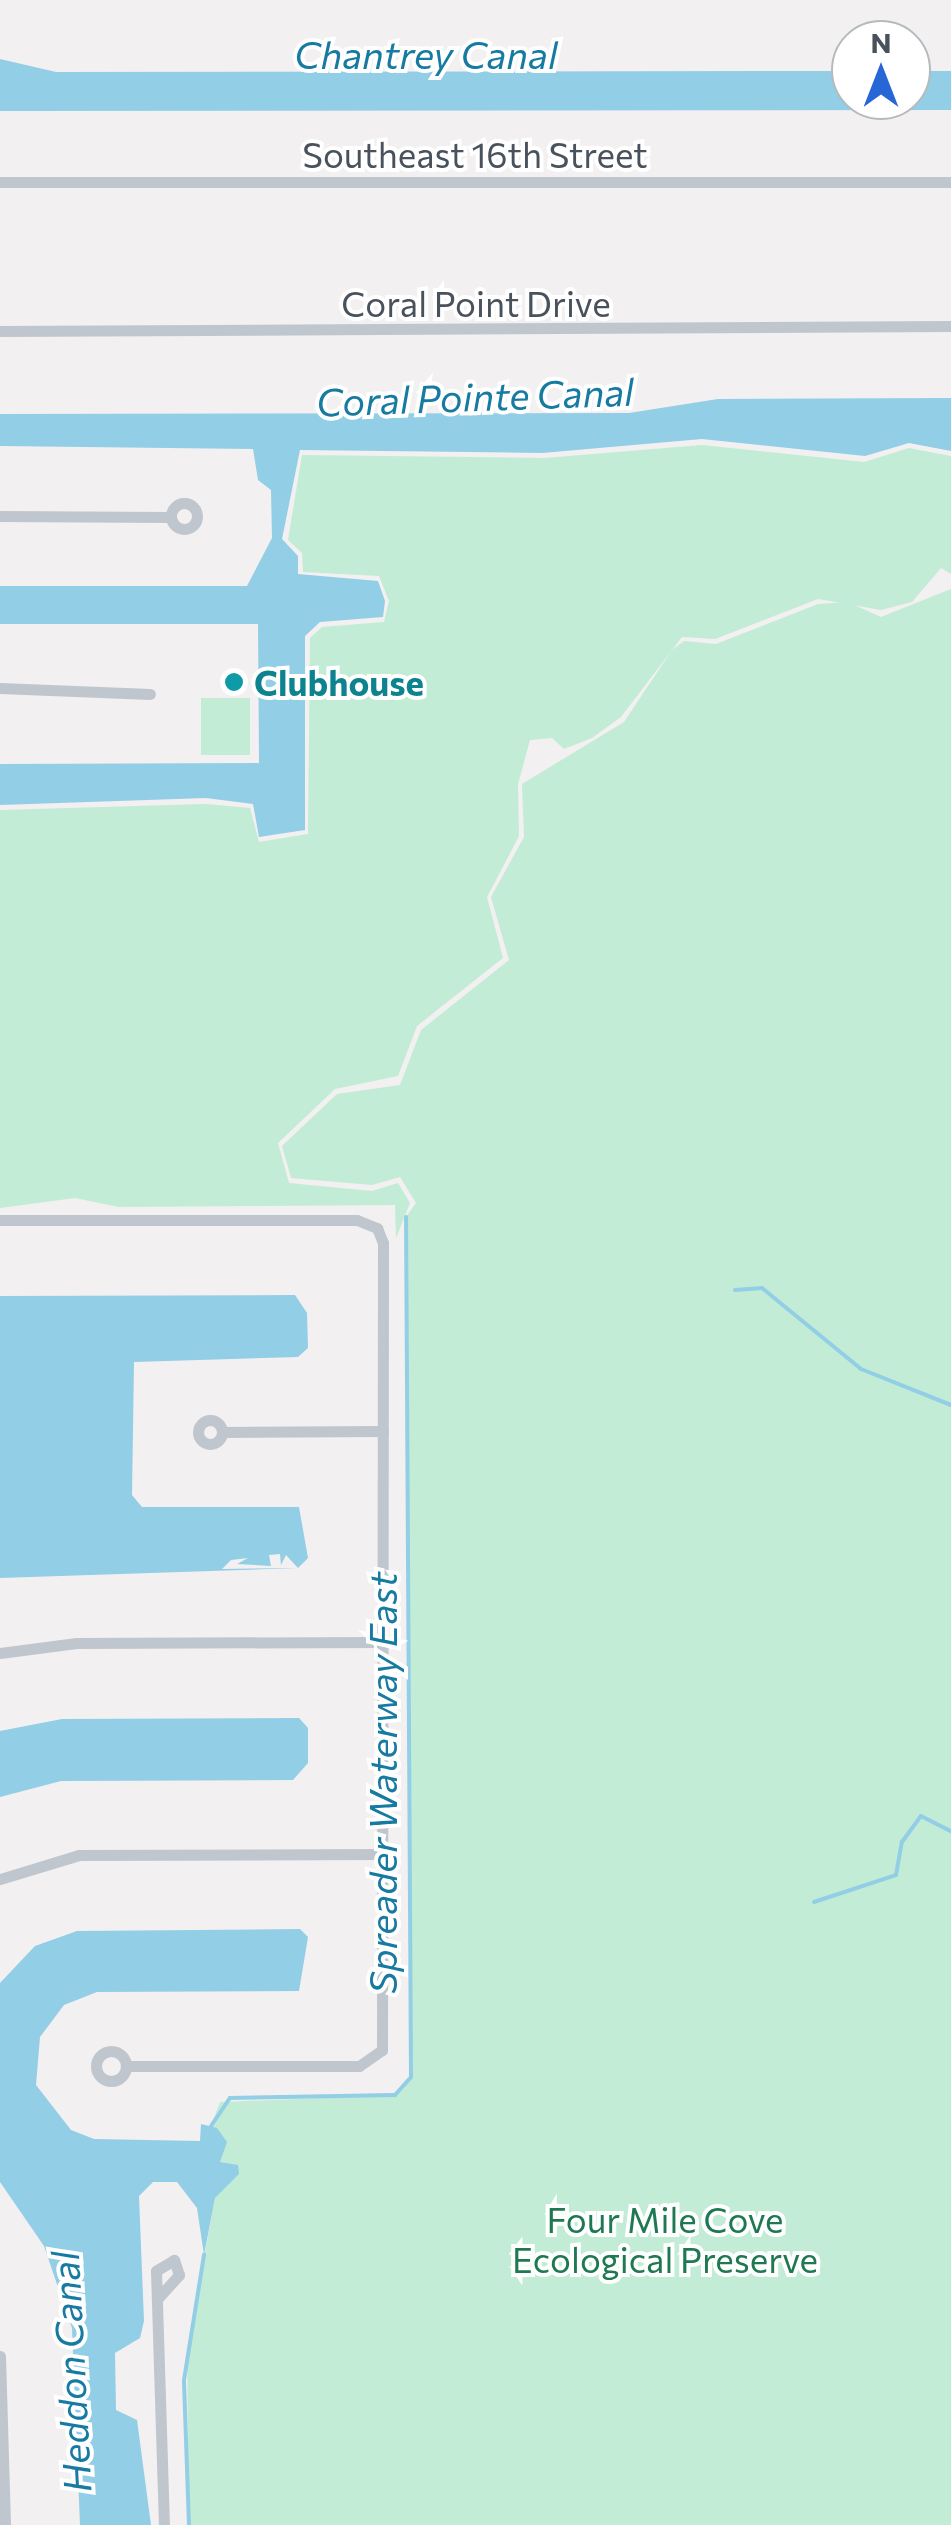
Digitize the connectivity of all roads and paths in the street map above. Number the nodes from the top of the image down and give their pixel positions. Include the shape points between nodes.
1 (0, 182) edge
2 (951, 182) edge
3 (951, 326) edge
4 (0, 331) edge
5 (0, 516) edge
6 (170, 517) dead end
7 (0, 688) edge
8 (150, 694) dead end
9 (0, 1220) edge
10 (383, 1431) junction
11 (222, 1432) dead end
12 (383, 1642) junction
13 (0, 1653) edge
14 (382, 1854) junction
15 (0, 1880) edge
16 (126, 2066) dead end
17 (159, 2297) dead end
18 (0, 2356) edge
19 (5, 2525) edge
20 (164, 2525) edge

1 - 2 street, Southeast 16th Street
3 - 4 street, Coral Point Drive
5 - 6 street
7 - 8 street
9 - 10 street via 373,1225 382,1243
10 - 11 street
10 - 12 street
12 - 13 street via 76,1643
12 - 14 street
14 - 15 street via 78,1855
14 - 16 street via 379,2057 359,2066
17 - 20 street
18 - 19 street

